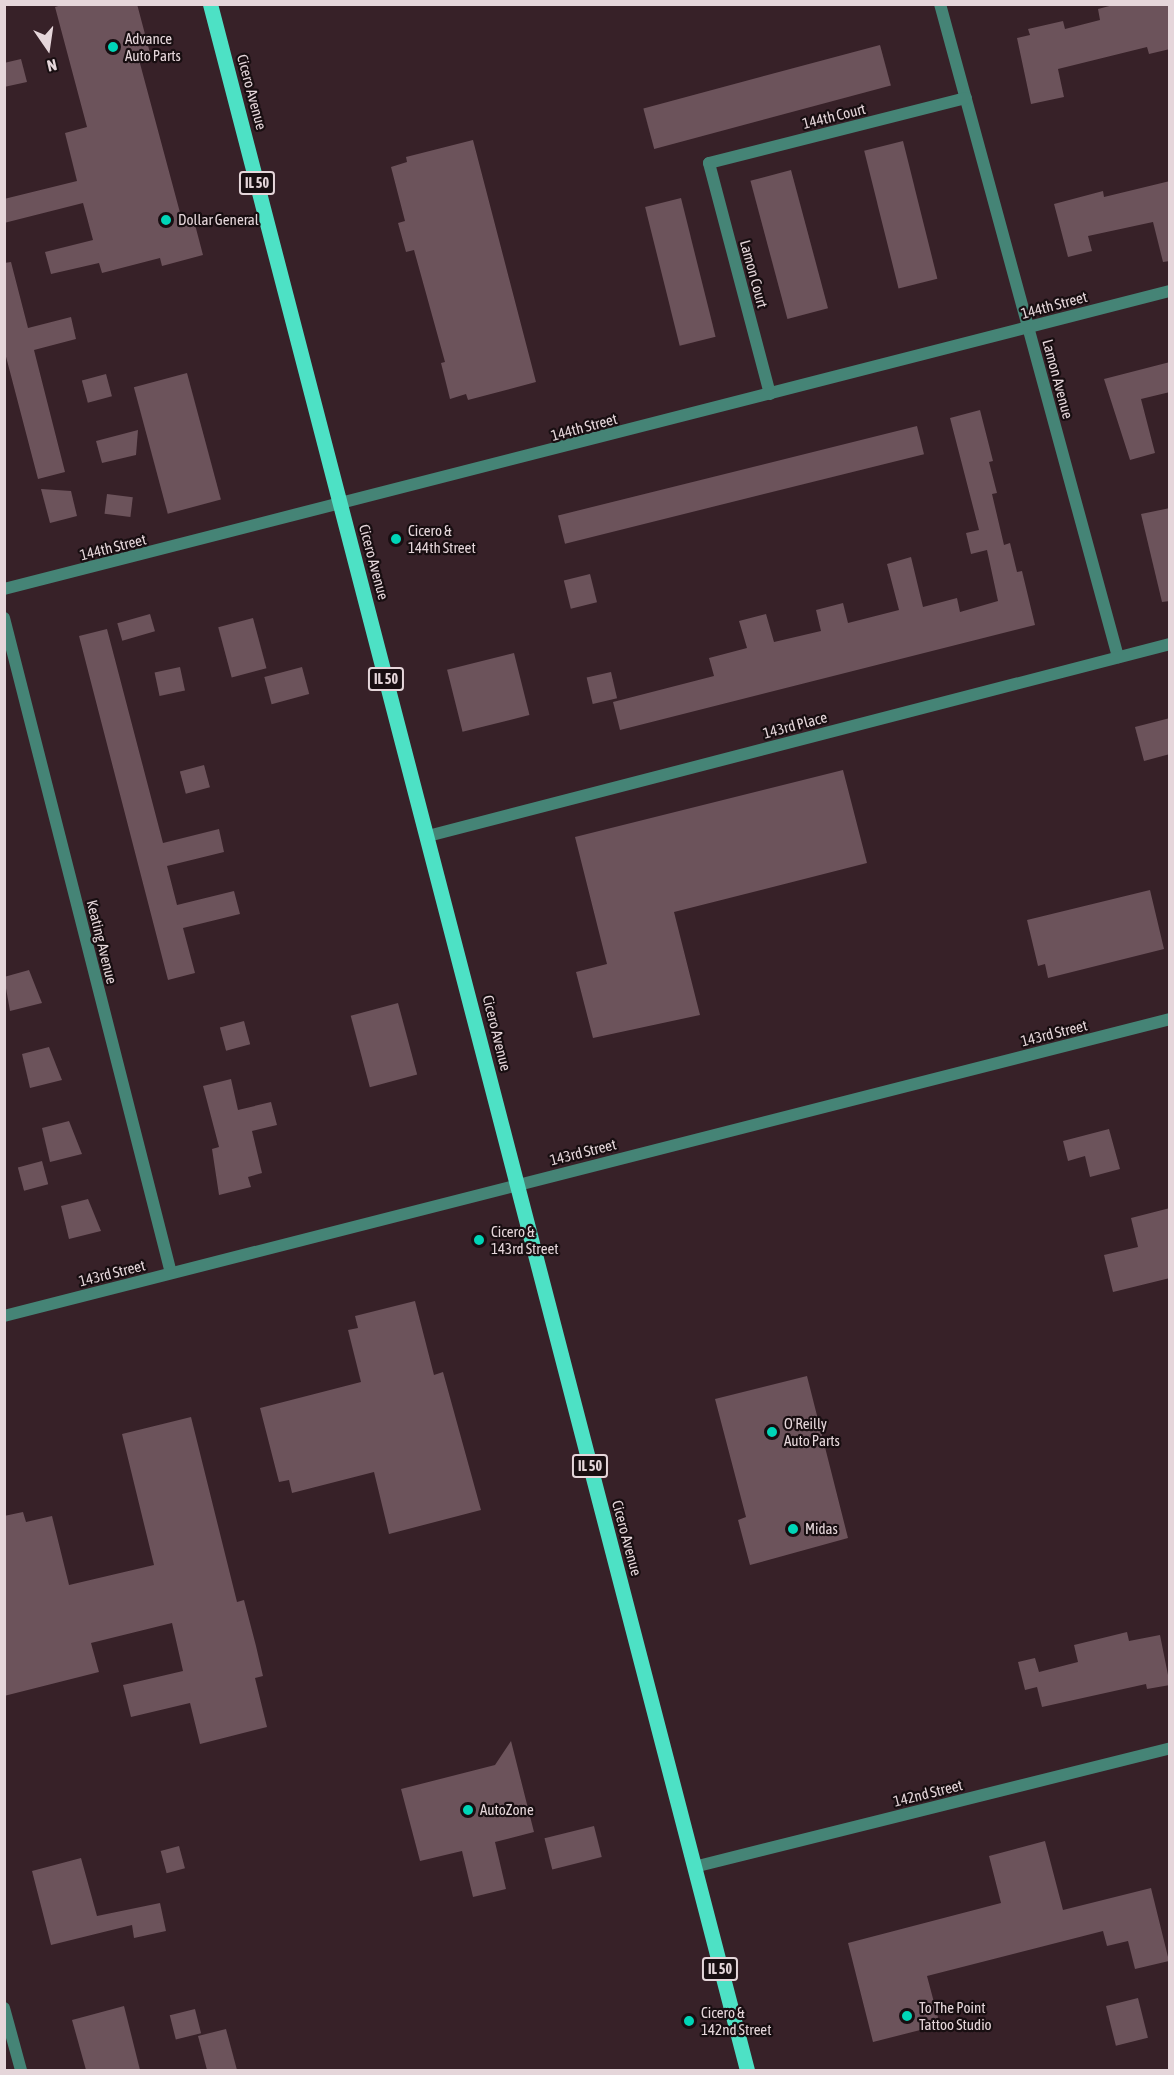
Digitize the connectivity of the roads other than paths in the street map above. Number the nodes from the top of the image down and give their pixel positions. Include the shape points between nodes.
1 (210, 4) edge
2 (940, 4) edge
3 (966, 98) junction
4 (709, 163) joint
5 (1170, 291) edge
6 (1029, 327) junction
7 (770, 394) junction
8 (341, 506) junction
9 (4, 589) edge
10 (4, 618) edge
11 (1170, 644) edge
12 (1118, 657) junction
13 (428, 836) junction
14 (1170, 1019) edge
15 (517, 1184) junction
16 (171, 1273) junction
17 (4, 1316) edge
18 (1170, 1748) edge
19 (694, 1867) junction
20 (4, 2008) edge
21 (21, 2070) edge
22 (747, 2070) edge

1 - 8 main road, Cicero Avenue / IL 50
2 - 3 street, Lamon Avenue
3 - 4 street, 144th Court
3 - 6 street, Lamon Avenue
4 - 7 street, Lamon Court
5 - 6 street, 144th Street
6 - 7 street, 144th Street
6 - 12 street, Lamon Avenue
7 - 8 street, 144th Street
8 - 9 street, 144th Street
8 - 13 main road, Cicero Avenue / IL 50
10 - 16 street, Keating Avenue
11 - 12 street, 143rd Place
12 - 13 street, 143rd Place
13 - 15 main road, Cicero Avenue / IL 50
14 - 15 street, 143rd Street
15 - 16 street, 143rd Street
15 - 19 main road, Cicero Avenue / IL 50
16 - 17 street, 143rd Street
18 - 19 street, 142nd Street
19 - 22 main road, Cicero Avenue / IL 50
20 - 21 street

